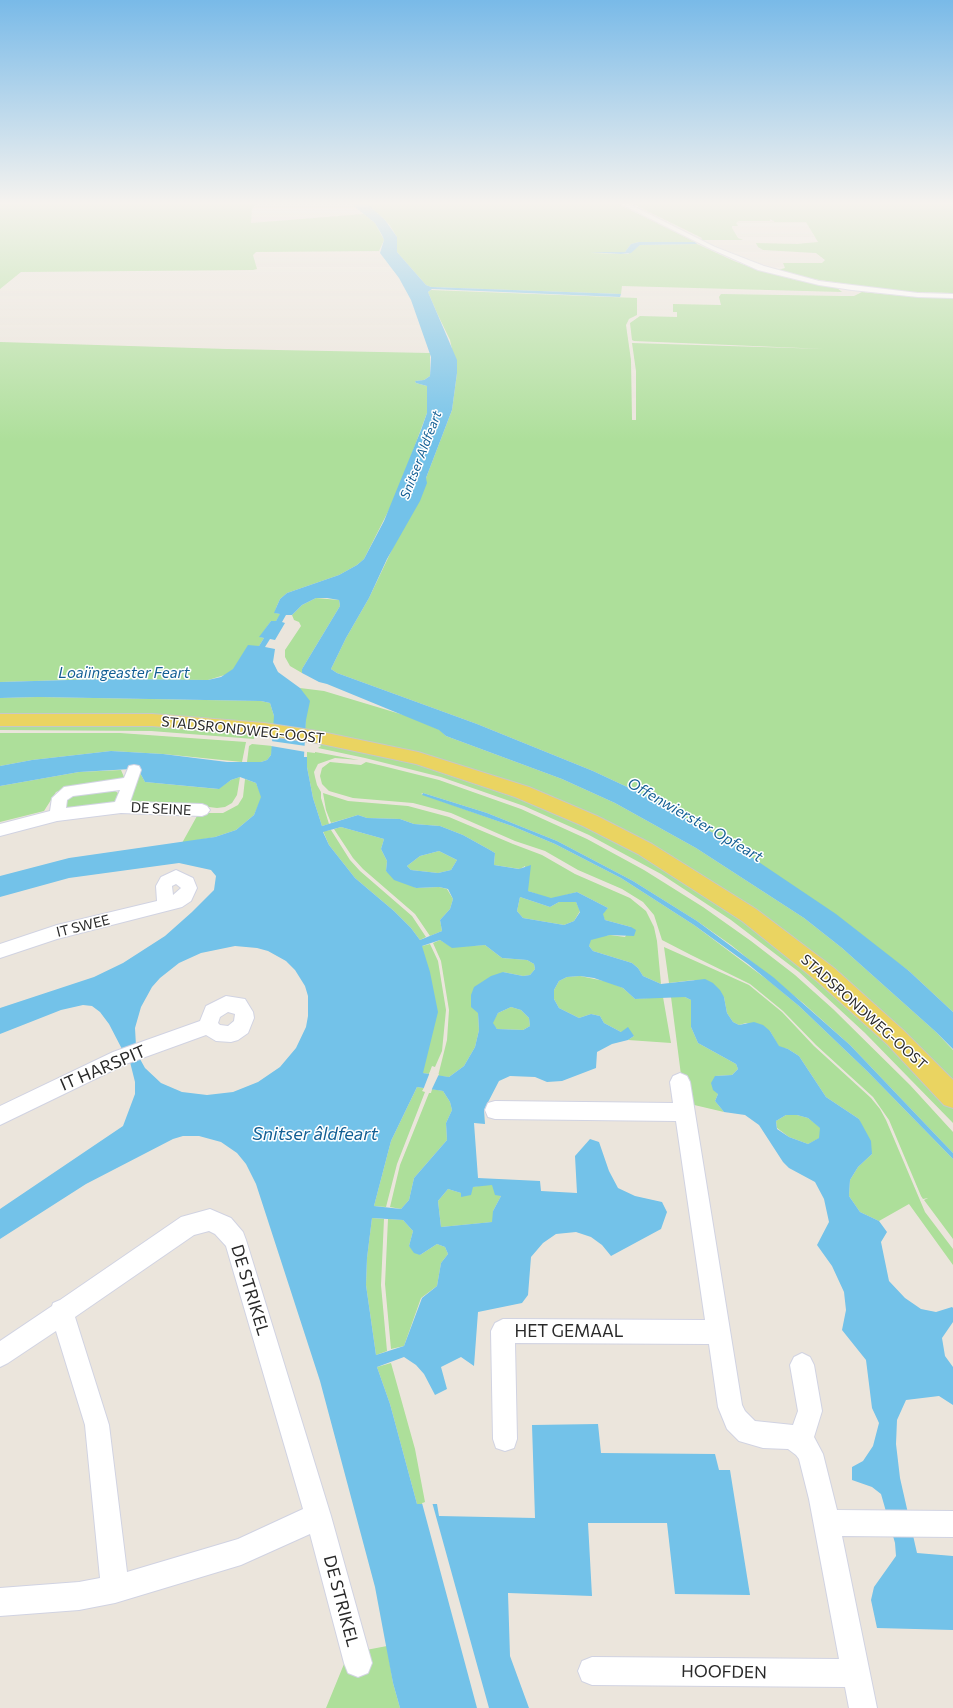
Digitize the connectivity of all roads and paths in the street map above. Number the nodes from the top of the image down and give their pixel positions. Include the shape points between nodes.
1 (818, 283) edge
2 (953, 296) edge
3 (0, 720) edge
4 (121, 807) junction
5 (202, 810) dead end
6 (57, 815) junction
7 (0, 830) edge
8 (166, 905) dead end
9 (0, 951) edge
10 (209, 1026) dead end
11 (680, 1082) dead end
12 (953, 1097) edge
13 (496, 1110) dead end
14 (685, 1112) junction
15 (0, 1116) edge
16 (61, 1311) junction
17 (718, 1332) junction
18 (0, 1355) edge
19 (802, 1365) dead end
20 (505, 1440) dead end
21 (800, 1442) junction
22 (318, 1516) junction
23 (827, 1523) junction
24 (941, 1524) edge
25 (115, 1589) junction
26 (0, 1602) edge
27 (358, 1663) dead end
28 (592, 1671) dead end
29 (856, 1673) junction
30 (863, 1708) edge

1 - 2 street via 918,295
3 - 12 main road, STADSRONDWEG-OOST via 152,720 264,730 317,737 418,758 498,783 584,818 645,850 750,915 826,975 895,1037
4 - 5 street, DE SEINE
4 - 6 street, DE SEINE
4 - 6 street, DE SEINE via 131,777 70,791 60,798
6 - 7 street, DE SEINE
8 - 9 street, IT SWEE via 57,932
10 - 15 street, IT HARSPIT via 120,1058
11 - 14 street
13 - 14 street
14 - 17 street
16 - 18 street, DE STRIKEL
16 - 22 street, DE STRIKEL via 189,1225 210,1220 223,1226 235,1240
16 - 25 street via 97,1425
17 - 20 street, HET GEMAAL via 503,1331
17 - 21 street via 730,1407 736,1420 755,1435 791,1437
19 - 21 street via 810,1411
21 - 23 street via 810,1454 814,1466
22 - 25 street via 241,1552
22 - 27 street, DE STRIKEL
23 - 24 street
23 - 29 street
25 - 26 street via 79,1596
28 - 29 street, HOOFDEN
29 - 30 street

